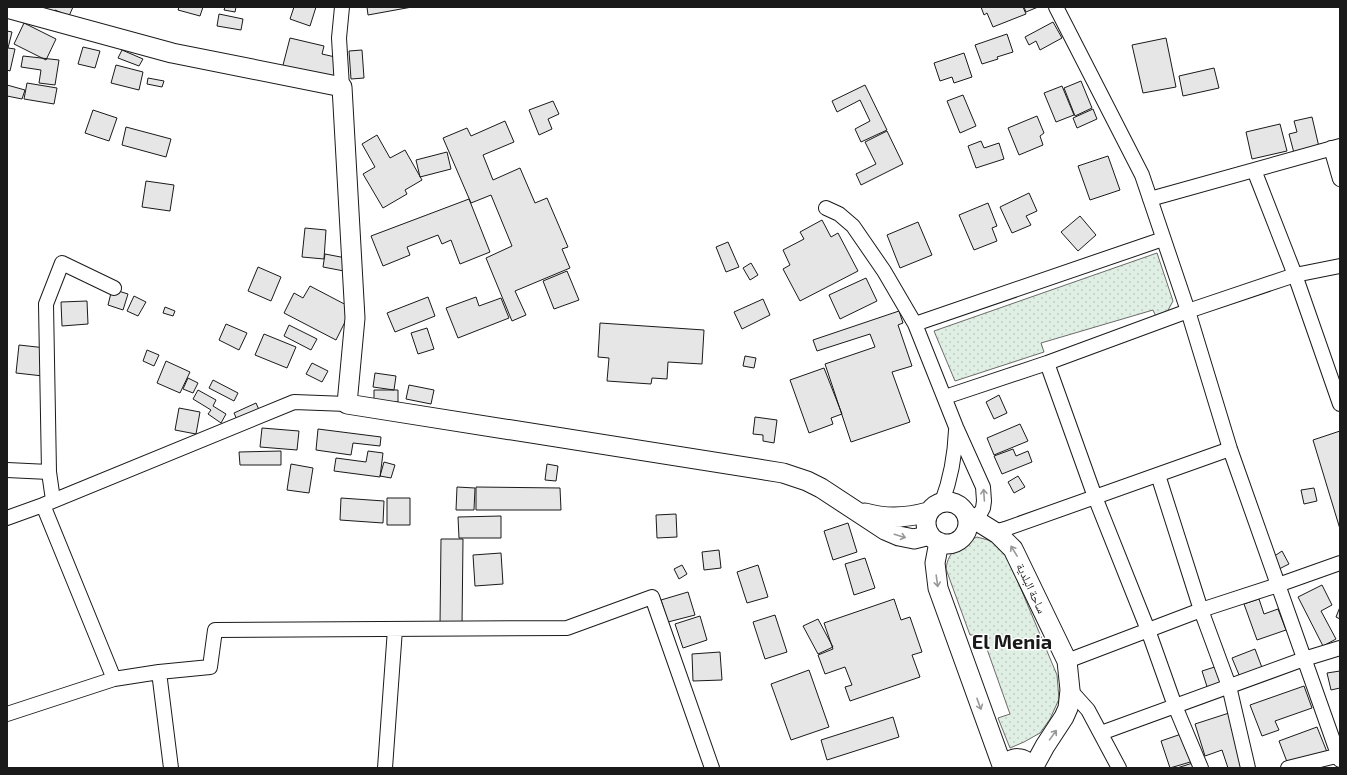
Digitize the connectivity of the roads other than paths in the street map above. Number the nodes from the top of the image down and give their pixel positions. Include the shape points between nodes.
1 (342, 7) edge
2 (1056, 7) edge
3 (7, 8) edge
4 (342, 86) junction
5 (1336, 147) edge
6 (1254, 170) junction
7 (1340, 179) edge
8 (1150, 199) junction
9 (826, 208) dead end
10 (1163, 239) junction
11 (1340, 266) edge
12 (1295, 275) junction
13 (114, 288) dead end
14 (1188, 311) junction
15 (915, 324) junction
16 (1047, 363) junction
17 (945, 397) junction
18 (348, 404) junction
19 (1340, 404) edge
20 (956, 427) junction
21 (1230, 449) junction
22 (7, 470) edge
23 (49, 472) junction
24 (1158, 475) junction
25 (1095, 496) junction
26 (48, 503) junction
27 (935, 507) junction
28 (854, 510) junction
29 (7, 518) edge
30 (970, 521) junction
31 (994, 532) junction
32 (934, 539) junction
33 (1340, 563) edge
34 (1278, 585) junction
35 (1201, 610) junction
36 (395, 629) junction
37 (1148, 630) junction
38 (1340, 648) edge
39 (1304, 659) junction
40 (1067, 661) junction
41 (159, 672) junction
42 (114, 679) junction
43 (1229, 686) junction
44 (1070, 690) junction
45 (1175, 706) junction
46 (7, 714) edge
47 (1101, 733) junction
48 (1340, 757) edge
49 (171, 768) edge
50 (385, 768) edge
51 (712, 768) edge
52 (1004, 768) edge
53 (1033, 768) edge
54 (1119, 768) edge
55 (1201, 768) edge
56 (1248, 768) edge
57 (1288, 768) edge

1 - 4 street via 339,38
2 - 8 street via 1142,175
3 - 4 street via 172,53
4 - 18 street via 355,318
5 - 6 street
5 - 7 street
6 - 8 street
6 - 12 street
8 - 10 street
9 - 15 street via 839,214 853,226 884,271
10 - 14 street
10 - 15 street
11 - 12 street
12 - 14 street
12 - 19 street
13 - 23 street via 62,263 46,304
14 - 16 street
14 - 21 street
15 - 17 street
16 - 17 street
16 - 25 street
17 - 20 street
18 - 26 street via 294,402
18 - 28 street via 783,473 821,488
20 - 27 street via 954,459 947,488
30 -> 20 street via 983,508 983,487
21 - 24 street
21 - 34 street
22 - 23 street
23 - 26 street
24 - 25 street
24 - 35 street
25 - 31 street
25 - 37 street
26 - 29 street
26 - 42 street
27 - 28 street via 904,517 880,516
27 - 30 street via 950,502 956,504 962,508
27 - 32 street via 926,519 926,526
28 -> 32 street via 899,536
30 - 31 street, ساحة البلدية
30 - 32 street via 964,535 953,543 946,544
40 -> 31 street, ساحة البلدية via 1016,555 1008,543
32 -> 52 street via 938,588
33 - 34 street
34 - 35 street
34 - 39 street
35 - 37 street
35 - 43 street
36 - 41 street via 215,630 210,667
36 - 50 street
36 - 51 street via 567,628 652,597
37 - 40 street
37 - 45 street
38 - 39 street
39 - 43 street
39 - 48 street
40 - 44 street, ساحة البلدية
41 - 42 street
41 - 49 street
42 - 46 street
43 - 45 street
43 - 56 street
44 - 47 street via 1088,710
53 -> 44 street, ساحة البلدية via 1064,717
45 - 47 street
45 - 55 street
47 - 54 street
48 - 57 street
52 - 53 street via 1009,761 1018,758 1027,761

